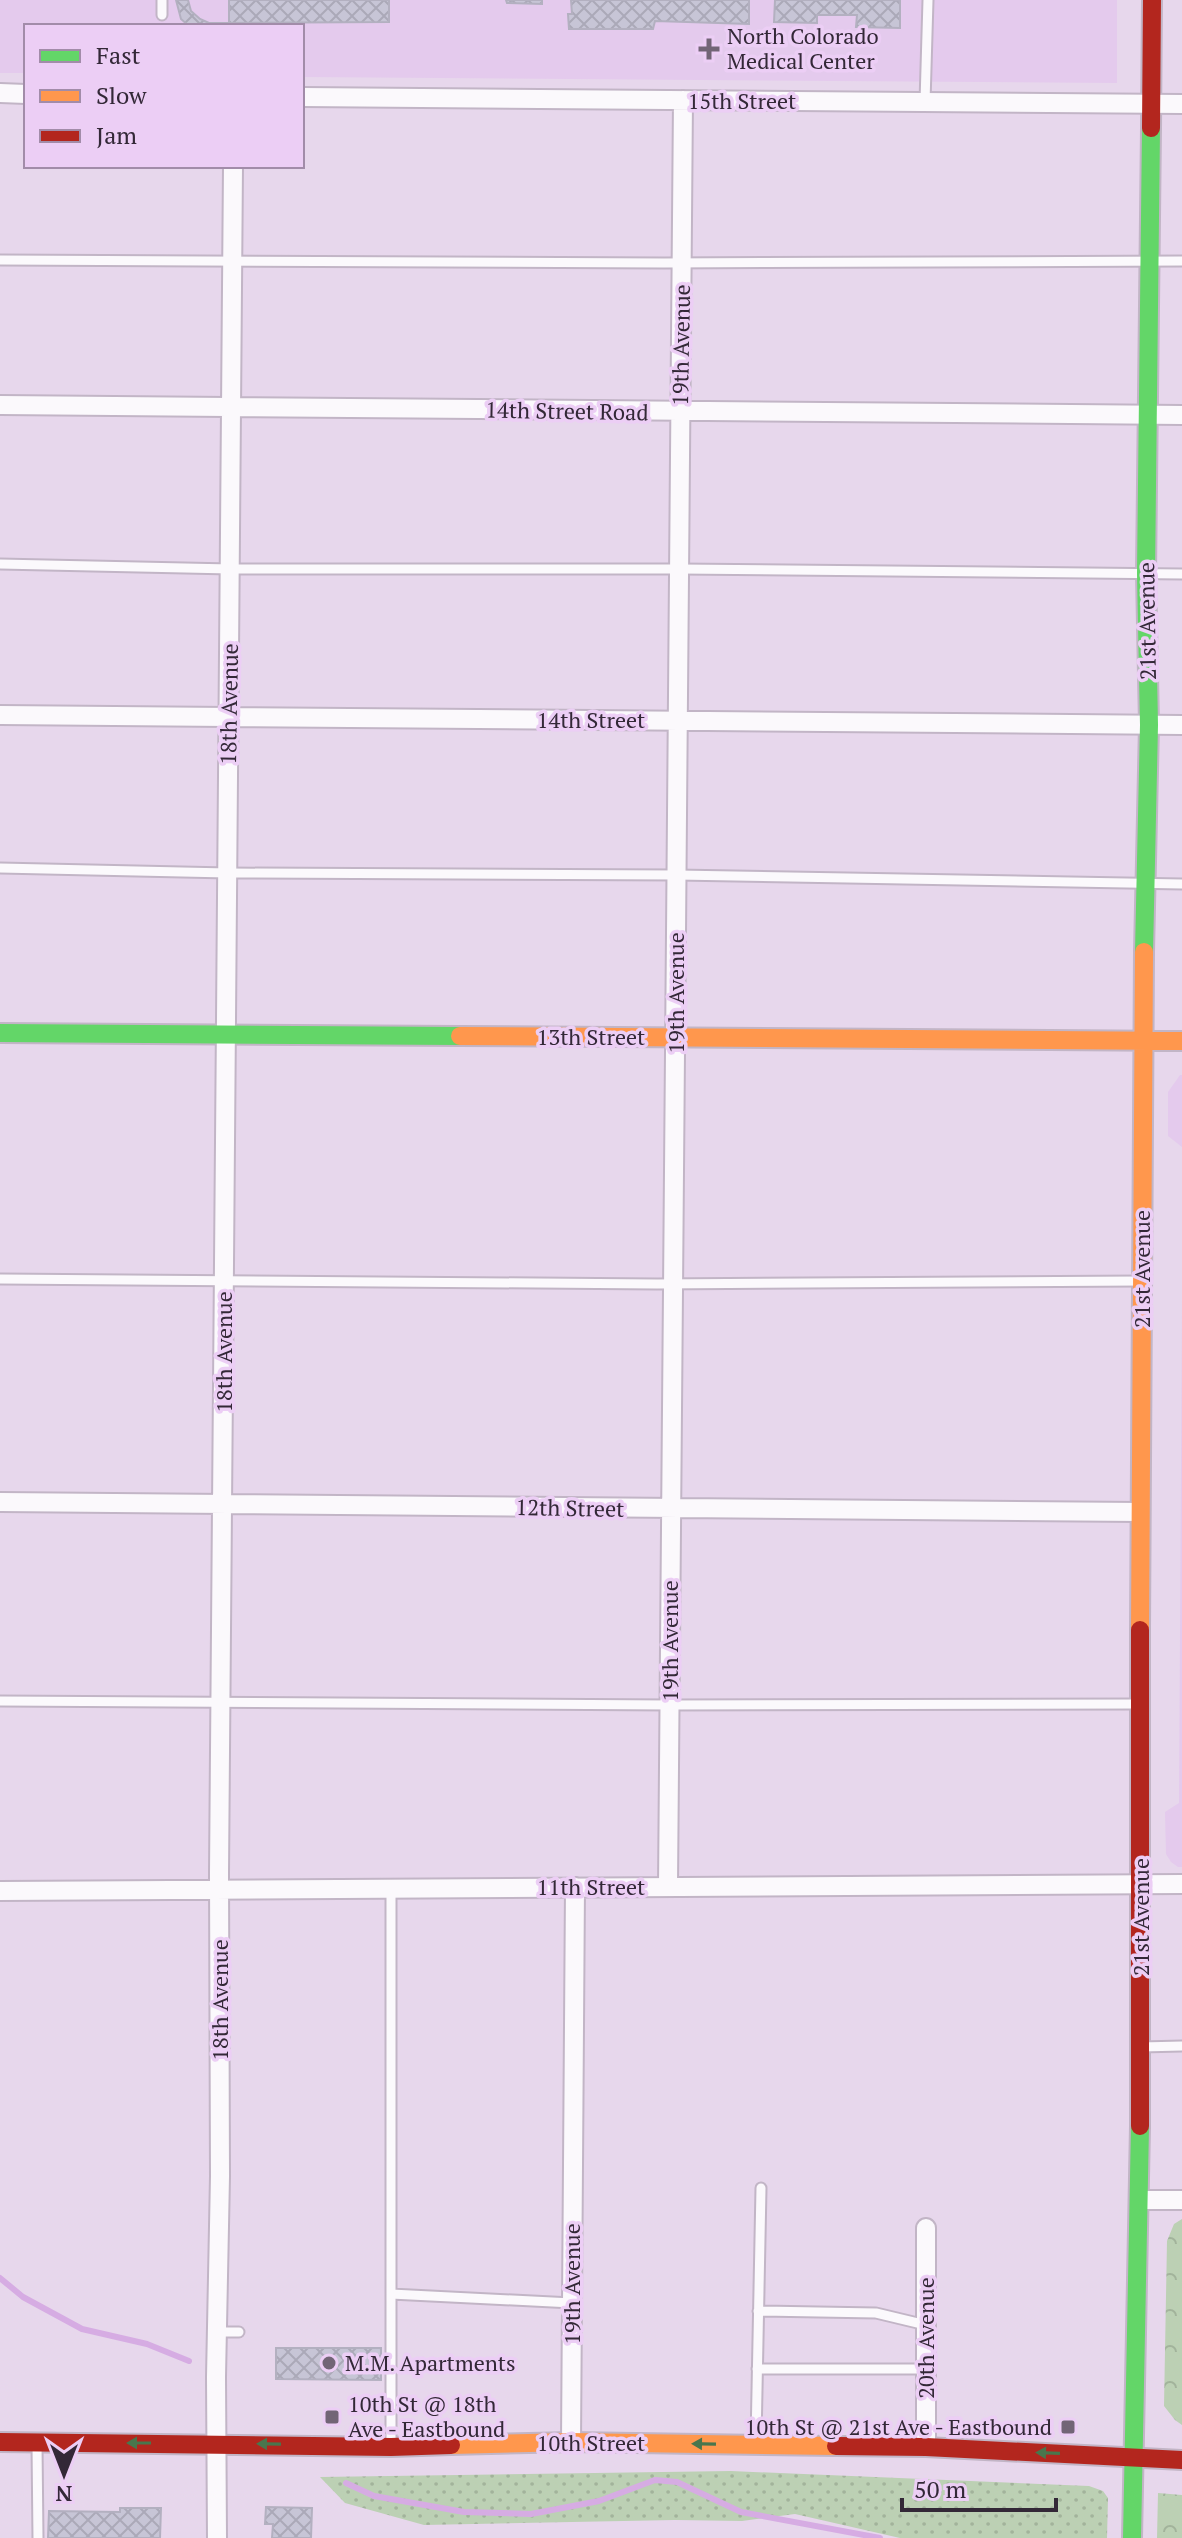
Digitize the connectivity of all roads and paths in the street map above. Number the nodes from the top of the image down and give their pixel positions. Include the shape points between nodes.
1 (162, 0) edge
2 (928, 0) edge
3 (1152, 0) edge
4 (162, 15) dead end
5 (0, 93) edge
6 (24, 94) edge
7 (304, 97) edge
8 (683, 100) junction
9 (925, 102) junction
10 (1151, 104) junction
11 (1182, 104) edge
12 (233, 168) edge
13 (0, 260) edge
14 (1182, 261) edge
15 (233, 262) junction
16 (1150, 262) junction
17 (682, 263) junction
18 (0, 405) edge
19 (232, 407) junction
20 (680, 411) junction
21 (1149, 415) junction
22 (1182, 415) edge
23 (0, 564) edge
24 (231, 569) junction
25 (679, 569) junction
26 (1146, 574) junction
27 (1182, 574) edge
28 (0, 715) edge
29 (229, 717) junction
30 (679, 720) junction
31 (1149, 725) junction
32 (1182, 725) edge
33 (0, 868) edge
34 (228, 873) junction
35 (677, 875) junction
36 (1145, 884) junction
37 (1182, 884) edge
38 (0, 1033) edge
39 (226, 1034) junction
40 (676, 1038) junction
41 (1144, 1041) junction
42 (1182, 1041) edge
43 (0, 1279) edge
44 (224, 1281) junction
45 (1142, 1281) junction
46 (673, 1284) junction
47 (0, 1502) edge
48 (223, 1504) junction
49 (671, 1509) junction
50 (1140, 1512) junction
51 (0, 1701) edge
52 (221, 1703) junction
53 (1141, 1704) junction
54 (670, 1705) junction
55 (1141, 1884) junction
56 (1182, 1884) edge
57 (668, 1886) junction
58 (575, 1887) junction
59 (219, 1888) junction
60 (391, 1888) junction
61 (0, 1891) edge
62 (1182, 2046) edge
63 (1140, 2047) junction
64 (761, 2188) dead end
65 (1140, 2200) junction
66 (1182, 2200) edge
67 (926, 2228) dead end
68 (391, 2294) junction
69 (572, 2303) junction
70 (758, 2311) junction
71 (926, 2325) junction
72 (217, 2332) junction
73 (239, 2332) dead end
74 (757, 2369) junction
75 (926, 2369) junction
76 (0, 2442) edge
77 (36, 2442) junction
78 (571, 2442) junction
79 (217, 2443) junction
80 (756, 2445) junction
81 (391, 2447) junction
82 (926, 2447) junction
83 (1134, 2456) junction
84 (1182, 2460) edge
85 (38, 2538) edge
86 (217, 2538) edge
87 (1132, 2538) edge

1 - 4 lane
2 - 9 lane
3 - 10 street, 21st Avenue
5 - 6 street
7 - 8 street, 15th Street
8 - 9 street, 15th Street
8 - 17 street, 19th Avenue
9 - 10 street, 15th Street
10 - 11 street, 15th Street
10 - 16 street, 21st Avenue
12 - 15 street, 18th Avenue
13 - 15 lane
14 - 16 lane
15 - 17 lane
15 - 19 street, 18th Avenue
16 - 17 lane
16 - 21 street, 21st Avenue
17 - 20 street, 19th Avenue
18 - 19 street, 14th Street Road
19 - 20 street, 14th Street Road
19 - 24 street, 18th Avenue
20 - 21 street, 14th Street Road
20 - 25 street, 19th Avenue
21 - 22 street, 14th Street Road
21 - 26 street, 21st Avenue
23 - 24 lane
24 - 25 lane
24 - 29 street, 18th Avenue
25 - 26 lane
25 - 30 street, 19th Avenue
26 - 27 lane
26 - 31 street, 21st Avenue
28 - 29 street, 14th Street
29 - 30 street, 14th Street
29 - 34 street, 18th Avenue
30 - 31 street, 14th Street
30 - 35 street, 19th Avenue
31 - 32 street, 14th Street
31 - 36 street, 21st Avenue
33 - 34 lane
34 - 35 lane
34 - 39 street, 18th Avenue
35 - 36 lane
35 - 40 street, 19th Avenue
36 - 37 lane
36 - 41 street, 21st Avenue
38 - 39 street, 13th Street
39 - 40 street, 13th Street
39 - 44 street, 18th Avenue
40 - 41 street, 13th Street
40 - 46 street, 19th Avenue
41 - 42 street, 13th Street
41 - 45 street, 21st Avenue
43 - 44 lane
44 - 46 lane
44 - 48 street, 18th Avenue
45 - 46 lane
45 - 50 street, 21st Avenue
46 - 49 street, 19th Avenue
47 - 48 street, 12th Street
48 - 49 street, 12th Street
48 - 52 street, 18th Avenue
49 - 50 street, 12th Street
49 - 54 street, 19th Avenue
50 - 53 street, 21st Avenue
51 - 52 lane
52 - 54 lane
52 - 59 street, 18th Avenue
53 - 54 lane
53 - 55 street, 21st Avenue
54 - 57 street, 19th Avenue
55 - 56 street, 11th Street
55 - 57 street, 11th Street
55 - 63 street, 21st Avenue
57 - 58 street, 11th Street
58 - 60 street, 11th Street
58 - 69 street, 19th Avenue
59 - 60 street, 11th Street
59 - 61 street, 11th Street
59 - 72 street, 18th Avenue
60 - 68 lane
62 - 63 lane
63 - 65 street, 21st Avenue
64 - 70 lane
65 - 66 street
65 - 83 street, 21st Avenue
67 - 71 street, 20th Avenue
68 - 69 lane
68 - 81 lane
69 - 78 street, 19th Avenue
70 - 71 lane via 876,2313
70 - 74 lane
71 - 75 street, 20th Avenue
72 - 73 lane
72 - 79 street, 18th Avenue
74 - 75 lane
74 - 80 lane
75 - 82 street, 20th Avenue
76 - 77 street, 10th Street
79 -> 77 street, 10th Street
77 - 85 lane
80 -> 78 street, 10th Street
78 - 81 street, 10th Street
81 -> 79 street, 10th Street
79 - 86 street, 18th Avenue
80 - 82 street, 10th Street
83 -> 82 street, 10th Street
83 - 84 street, 10th Street
83 - 87 street, 21st Avenue

